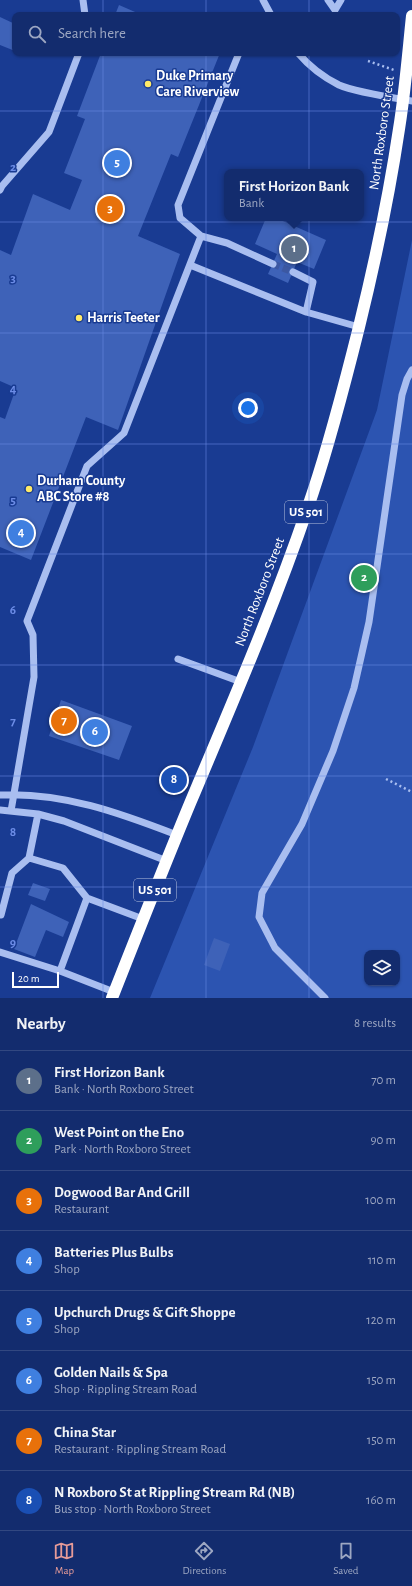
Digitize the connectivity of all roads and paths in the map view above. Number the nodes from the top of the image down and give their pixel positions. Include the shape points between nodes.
1 (83, 0) edge
2 (263, 0) edge
3 (328, 0) edge
4 (341, 0) edge
5 (85, 12) edge
6 (269, 12) edge
7 (412, 16) edge
8 (78, 56) edge
9 (238, 56) edge
10 (301, 56) edge
11 (368, 61) dead end
12 (406, 74) junction
13 (408, 100) edge
14 (0, 190) edge
15 (201, 236) junction
16 (273, 264) tunnel mouth
17 (190, 265) junction
18 (293, 272) tunnel mouth
19 (306, 312) junction
20 (359, 327) junction
21 (412, 370) edge
22 (178, 659) dead end
23 (241, 682) junction
24 (386, 779) dead end
25 (412, 792) edge
26 (14, 794) junction
27 (0, 795) edge
28 (0, 810) edge
29 (11, 811) junction
30 (38, 814) junction
31 (177, 835) junction
32 (29, 858) junction
33 (167, 861) junction
34 (87, 898) junction
35 (1, 915) dead end
36 (143, 919) junction
37 (0, 952) edge
38 (60, 971) junction
39 (113, 995) edge
40 (325, 998) edge

1 - 5 street
2 - 6 street
3 - 4 street via 335,10
7 - 12 highway, North Roxboro Street / US 501
8 - 14 street via 49,132
9 - 15 street via 178,205 180,218
10 - 13 street via 315,70 340,85
11 - 12 path
12 - 13 highway, North Roxboro Street / US 501
13 - 20 highway, North Roxboro Street / US 501
15 - 16 street via 227,243
15 - 17 street
17 - 19 street
17 - 26 street via 124,433 88,466 27,621 33,635 34,677
18 - 19 street via 314,282
19 - 20 street
20 - 23 highway, North Roxboro Street / US 501 via 314,491 284,576
21 - 40 street via 402,395 369,622 354,688 333,751 302,824 262,893 259,917 275,948
22 - 23 street
23 - 31 highway, North Roxboro Street / US 501
24 - 25 path
26 - 27 street
26 - 29 street
26 - 31 street via 68,799 99,807
28 - 29 street
29 - 30 street
30 - 32 street
30 - 33 street via 86,829
31 - 33 highway, North Roxboro Street / US 501
32 - 34 street via 64,868
32 - 35 street via 12,873
33 - 36 highway, North Roxboro Street / US 501
34 - 36 street
34 - 38 street
36 - 39 highway, North Roxboro Street / US 501
37 - 38 street
38 - 39 street

